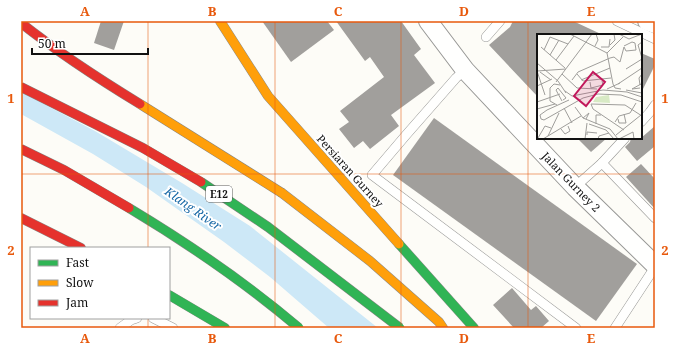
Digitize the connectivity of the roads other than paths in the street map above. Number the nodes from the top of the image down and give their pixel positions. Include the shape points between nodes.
1 (220, 21) edge
2 (428, 21) edge
3 (500, 21) edge
4 (617, 21) edge
5 (647, 21) edge
6 (21, 23) edge
7 (655, 24) edge
8 (486, 37) dead end
9 (655, 39) edge
10 (465, 70) junction
11 (21, 87) edge
12 (655, 105) edge
13 (642, 121) edge
14 (625, 139) edge
15 (21, 149) edge
16 (602, 163) junction
17 (575, 187) junction
18 (21, 218) edge
19 (655, 218) edge
20 (79, 247) edge
21 (655, 266) edge
22 (170, 296) edge
23 (134, 319) edge
24 (155, 319) edge
25 (120, 328) edge
26 (173, 328) edge
27 (225, 328) edge
28 (299, 328) edge
29 (400, 328) edge
30 (444, 328) edge
31 (474, 328) edge
32 (576, 328) edge
33 (615, 328) edge

1 - 31 main road, Persiaran Gurney via 268,96
2 - 10 street, Jalan Gurney 2
3 - 8 lane
4 - 9 lane
5 - 7 street
6 - 30 main road, bridge via 82,68 282,193 370,261
10 - 17 street, Jalan Gurney 2
10 - 32 lane via 372,175
11 - 29 main road, E12, bridge via 143,148 212,189 268,227
12 - 13 lane
14 - 16 lane
15 - 28 main road, bridge via 99,190 164,229 227,272
16 - 17 lane
16 - 19 lane
17 - 21 street, Jalan Gurney 2
18 - 20 main road
21 - 33 lane
22 - 27 main road
23 - 25 lane
24 - 26 lane

